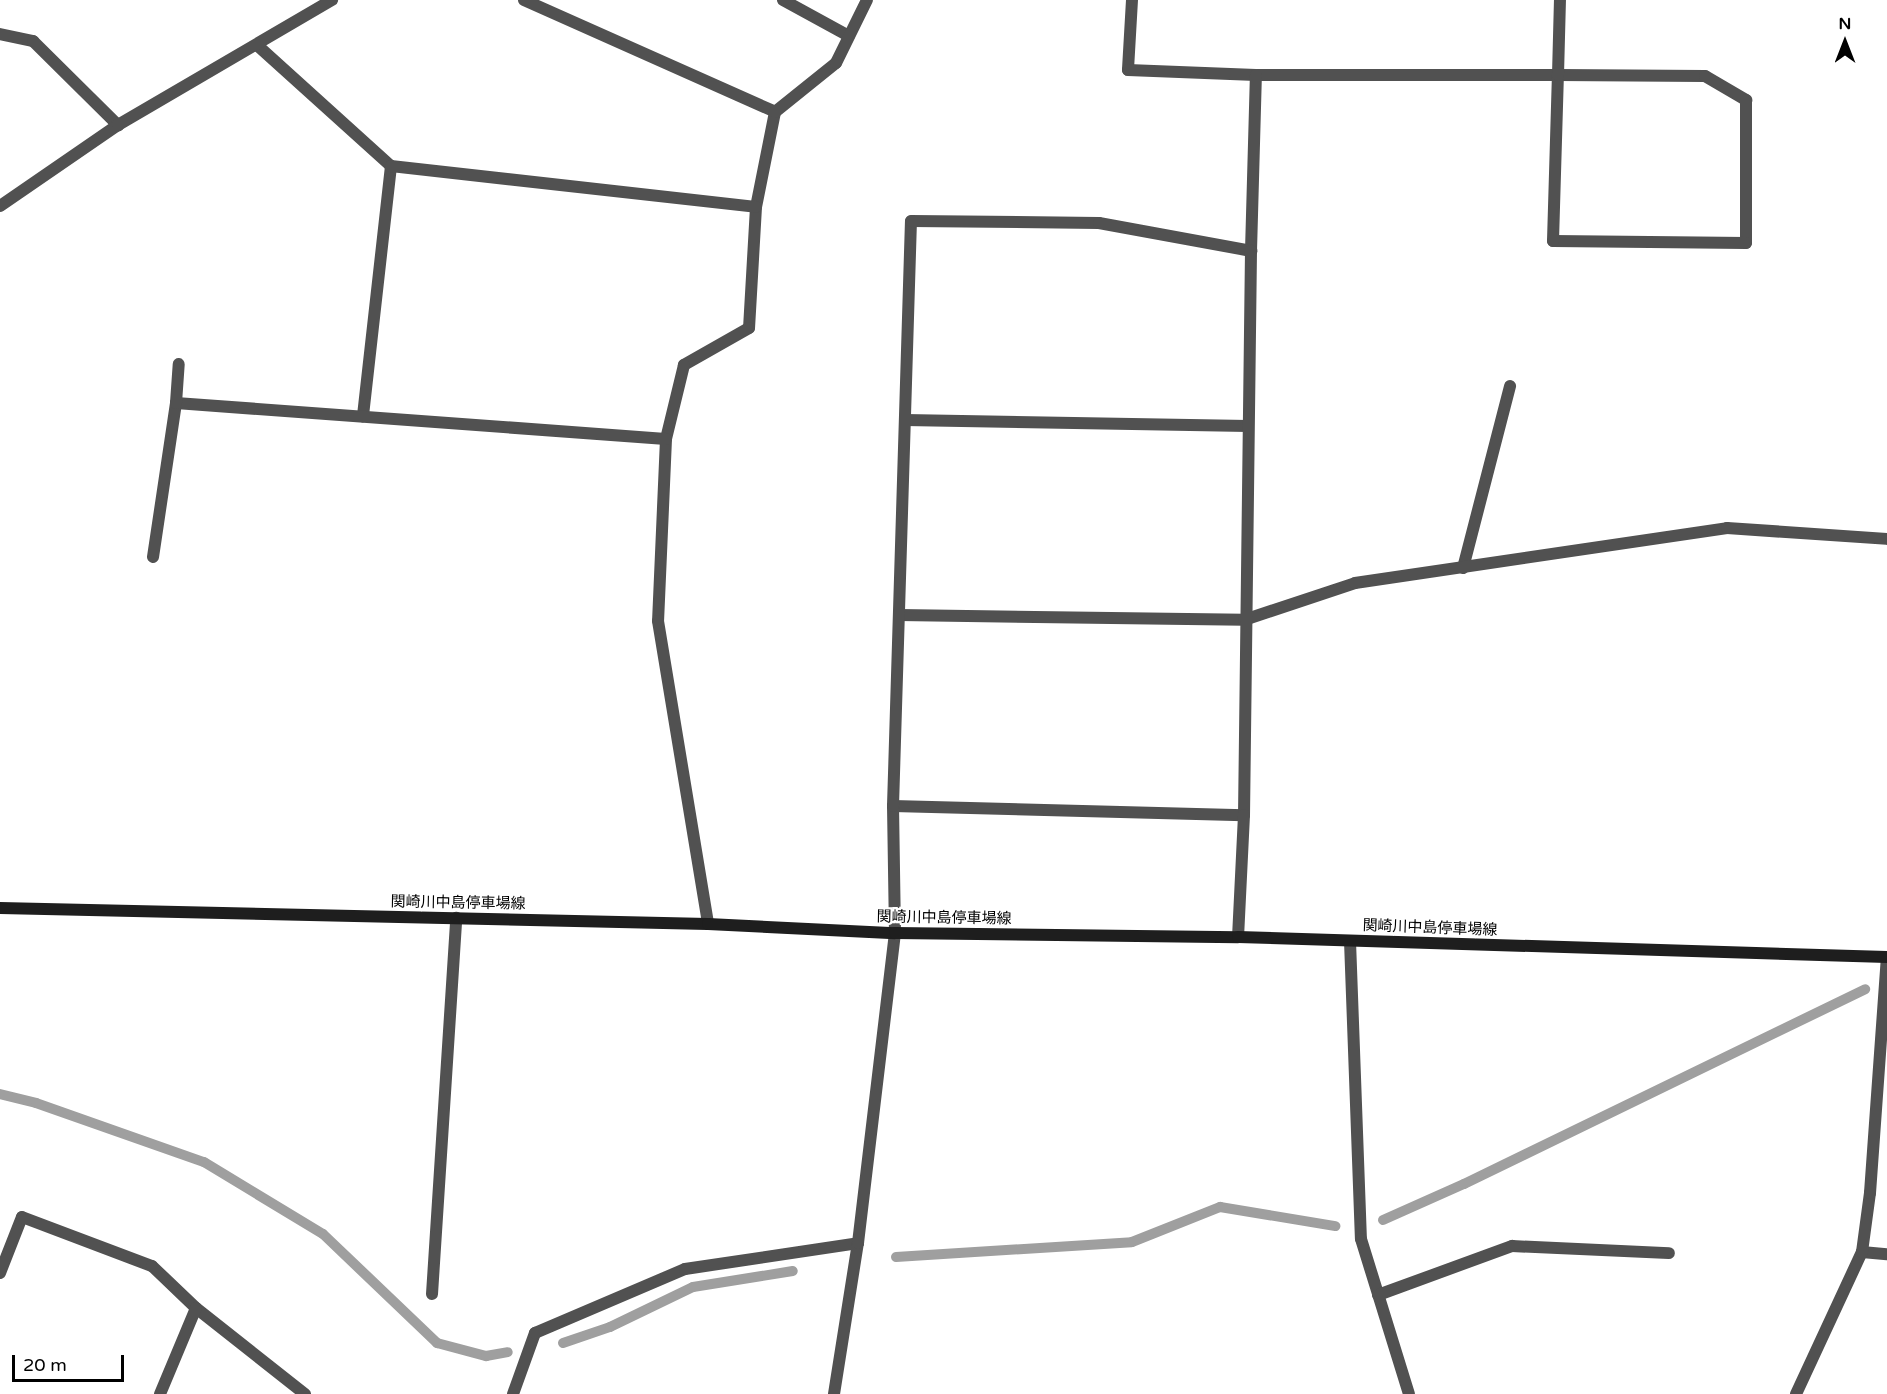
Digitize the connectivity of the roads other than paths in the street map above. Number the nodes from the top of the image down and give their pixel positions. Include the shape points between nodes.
1 (332, 0) edge
2 (524, 0) edge
3 (783, 0) edge
4 (867, 0) edge
5 (1132, 0) edge
6 (1560, 0) edge
7 (0, 34) edge
8 (849, 36) junction
9 (256, 45) junction
10 (1256, 75) junction
11 (1558, 75) junction
12 (775, 112) junction
13 (118, 125) junction
14 (391, 166) junction
15 (0, 206) edge
16 (756, 207) junction
17 (1251, 251) junction
18 (179, 364) dead end
19 (1510, 386) dead end
20 (176, 403) junction
21 (363, 416) junction
22 (905, 420) junction
23 (1248, 426) junction
24 (666, 439) junction
25 (1887, 539) edge
26 (153, 557) dead end
27 (1462, 568) junction
28 (899, 615) junction
29 (1245, 620) junction
30 (893, 806) junction
31 (1244, 815) junction
32 (0, 908) edge
33 (456, 918) junction
34 (708, 924) junction
35 (895, 933) junction
36 (1238, 937) junction
37 (1350, 941) junction
38 (1887, 957) edge
39 (858, 1242) junction
40 (1862, 1252) junction
41 (1669, 1253) dead end
42 (1887, 1254) edge
43 (0, 1273) edge
44 (432, 1294) dead end
45 (1378, 1295) junction
46 (196, 1308) junction
47 (160, 1394) edge
48 (304, 1394) edge
49 (513, 1394) edge
50 (834, 1394) edge
51 (1410, 1394) edge
52 (1796, 1394) edge

1 - 9 street
2 - 12 street
3 - 8 street
4 - 8 street
5 - 10 street via 1128,70
6 - 11 street
7 - 13 street via 33,41
8 - 12 street via 836,63
9 - 13 street
9 - 14 street
10 - 11 street
10 - 17 street
11 - 11 street via 1553,242 1746,243 1746,100 1705,76
12 - 16 street
13 - 15 street
14 - 16 street
14 - 21 street
16 - 24 street via 749,328 684,365
17 - 22 street via 1099,224 911,221
17 - 23 street
18 - 20 street
19 - 27 street
20 - 21 street
20 - 26 street
21 - 24 street
22 - 23 street
22 - 28 street
23 - 29 street
24 - 34 street via 658,621
25 - 27 street via 1727,528
27 - 29 street via 1355,584
28 - 29 street
28 - 30 street
29 - 31 street
30 - 31 street
30 - 35 street
31 - 36 street
32 - 33 main road, 関崎川中島停車場線
33 - 34 main road, 関崎川中島停車場線
33 - 44 street
34 - 35 main road, 関崎川中島停車場線
35 - 36 main road, 関崎川中島停車場線
35 - 39 street
36 - 37 main road, 関崎川中島停車場線
37 - 38 main road, 関崎川中島停車場線
37 - 45 street via 1361,1239
38 - 40 street
39 - 49 street via 685,1269 535,1333
39 - 50 street
40 - 42 street
40 - 52 street
41 - 45 street via 1512,1246
43 - 46 street via 22,1217 152,1266
45 - 51 street
46 - 47 street
46 - 48 street

